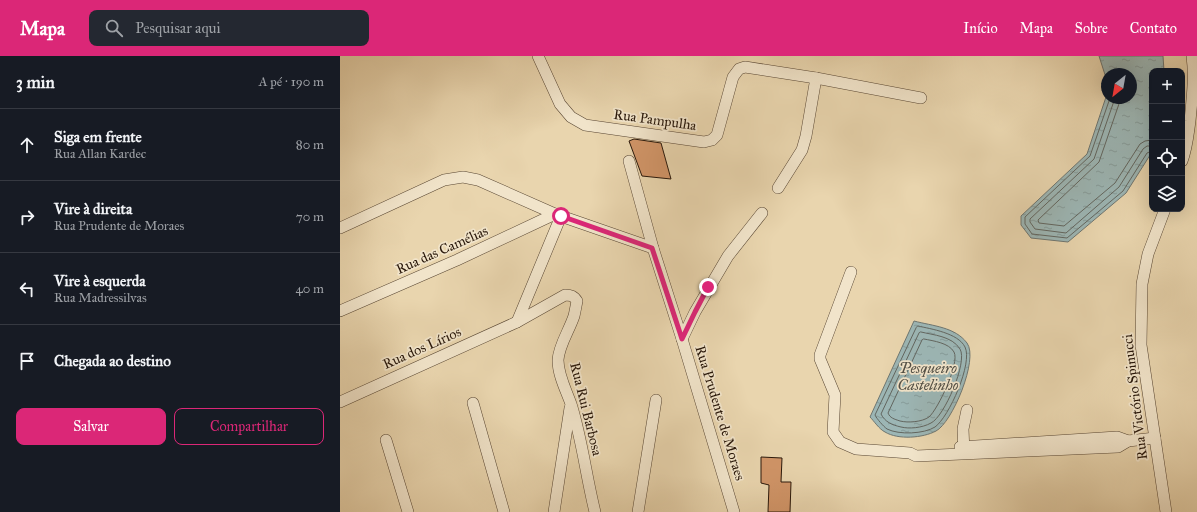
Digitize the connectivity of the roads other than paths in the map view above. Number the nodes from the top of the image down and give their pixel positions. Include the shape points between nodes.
1 (538, 56) edge
2 (1192, 56) edge
3 (1196, 71) edge
4 (816, 78) junction
5 (921, 98) dead end
6 (1185, 153) edge
7 (629, 161) dead end
8 (778, 188) dead end
9 (1164, 212) edge
10 (762, 213) dead end
11 (558, 215) junction
12 (340, 228) edge
13 (652, 248) junction
14 (851, 272) dead end
15 (570, 295) joint
16 (340, 311) edge
17 (517, 322) junction
18 (682, 339) junction
19 (656, 400) dead end
20 (340, 402) edge
21 (473, 403) dead end
22 (571, 404) junction
23 (968, 410) dead end
24 (1155, 438) junction
25 (386, 440) dead end
26 (964, 450) junction
27 (408, 512) edge
28 (504, 512) edge
29 (554, 512) edge
30 (595, 512) edge
31 (638, 512) edge
32 (734, 512) edge
33 (1166, 512) edge

1 - 4 street, Rua Pampulha via 560,104 571,117 584,125 704,142 718,135 733,77 739,70 745,67
2 - 3 street
3 - 6 street
4 - 5 street, Rua Pampulha
4 - 8 street via 802,150
7 - 13 street, Rua Prudente de Moraes
9 - 24 street, Rua Victório Spinucci via 1148,254 1142,284 1141,345
10 - 18 street via 728,256
11 - 12 street via 478,180 463,177 444,180
11 - 13 street
11 - 16 street, Rua das Camélias
11 - 17 street
13 - 18 street, Rua Prudente de Moraes
14 - 26 street via 820,355 835,395 833,432 840,442 856,449 910,453 916,456
15 - 17 street, Rua dos Lírios via 565,295
15 - 22 street, Rua Rui Barbosa via 577,301 558,361
17 - 20 street, Rua dos Lírios
18 - 32 street, Rua Prudente de Moraes
19 - 31 street
21 - 28 street
22 - 29 street
22 - 30 street, Rua Rui Barbosa
23 - 26 street via 963,429
24 - 26 street via 1128,441 1118,447 1070,445
24 - 33 street, Rua Victório Spinucci
25 - 27 street

